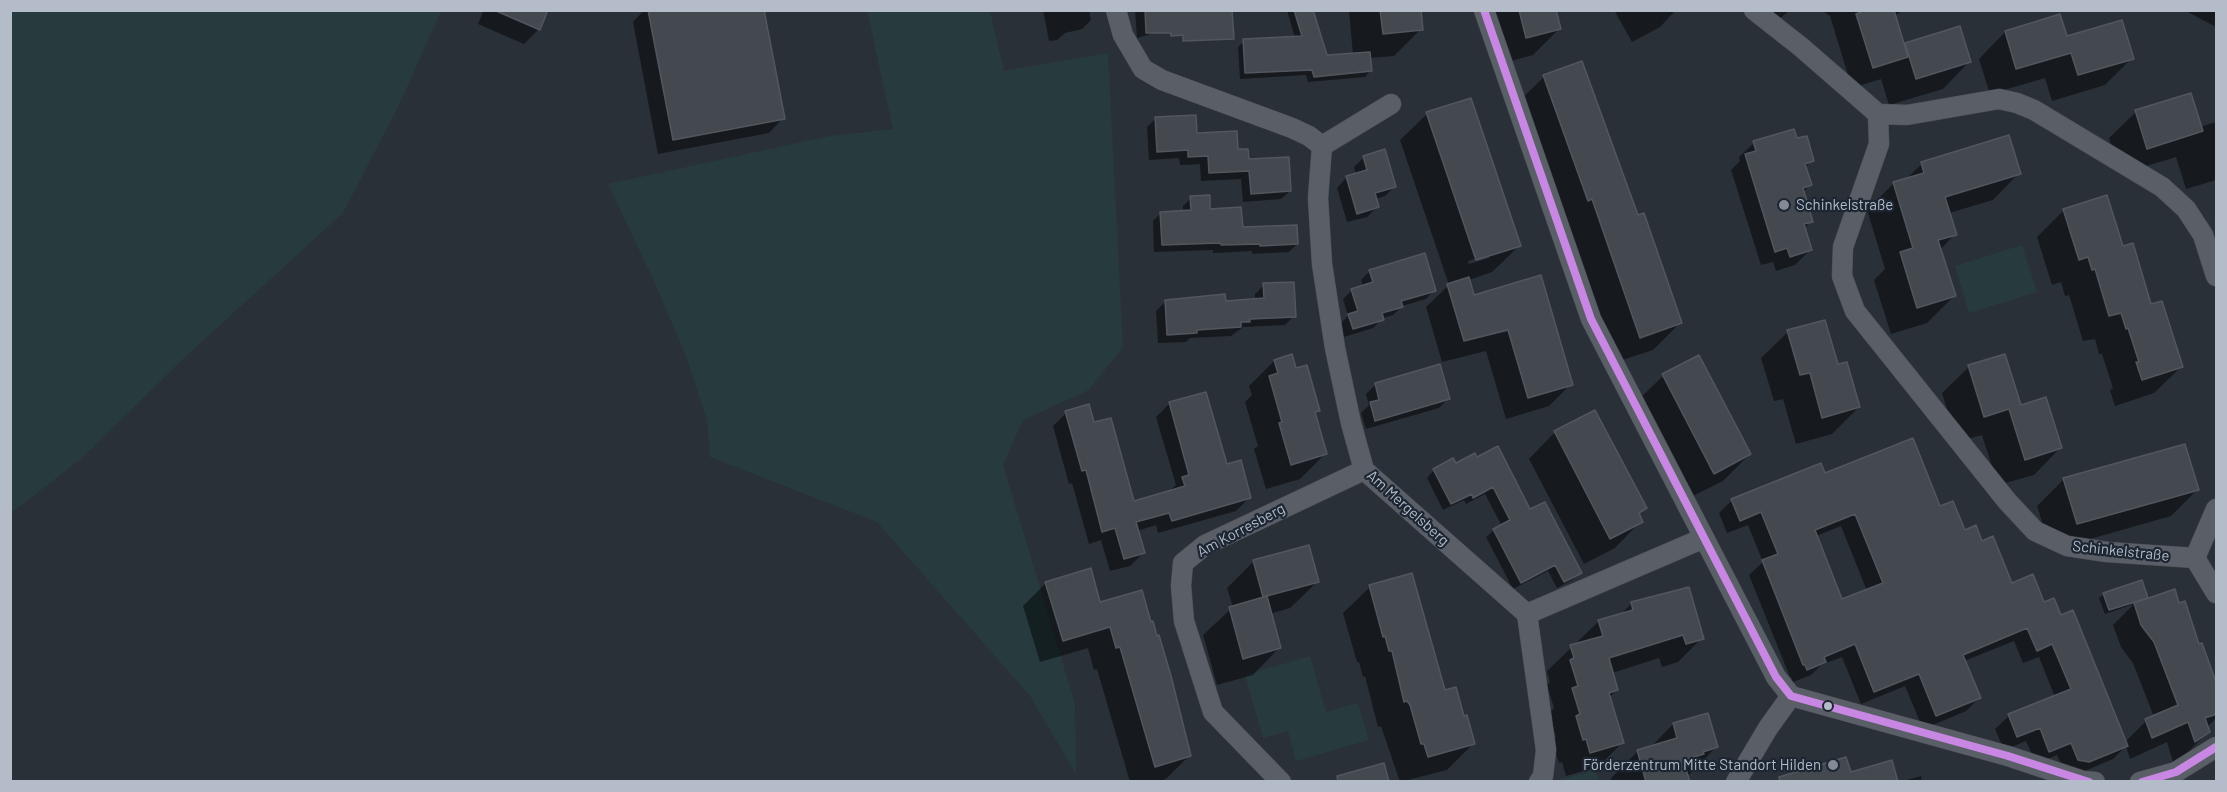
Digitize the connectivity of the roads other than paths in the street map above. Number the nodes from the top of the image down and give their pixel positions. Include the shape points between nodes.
1 (1116, 10) edge
2 (1484, 10) edge
3 (1754, 10) edge
4 (1391, 104) dead end
5 (1878, 114) junction
6 (1322, 146) junction
7 (2217, 276) edge
8 (1364, 470) junction
9 (2217, 509) edge
10 (1704, 538) junction
11 (2195, 558) junction
12 (2217, 593) edge
13 (1527, 614) junction
14 (1791, 696) junction
15 (2217, 747) edge
16 (1281, 782) edge
17 (1539, 782) edge
18 (1736, 782) edge
19 (2095, 782) edge
20 (2140, 782) edge

1 - 6 street via 1123,35 1143,69 1162,80 1309,136
2 - 10 street via 1591,319
3 - 5 street
4 - 6 street
5 - 7 street via 1907,115 1999,99 2034,110 2170,194 2186,209 2203,235
5 - 11 street, Schinkelstraße via 1879,144 1843,247 1842,276 1855,311 2035,531 2067,546
6 - 8 street, Am Mergelsberg via 1318,198 1322,264 1335,348
8 - 13 street, Am Mergelsberg
8 - 16 street, Am Korresberg via 1205,545 1183,563 1184,621 1213,712
9 - 11 street
10 - 13 street
10 - 14 street via 1776,677
11 - 12 street
13 - 17 street via 1546,750
14 - 18 street
14 - 19 street
15 - 20 street via 2176,772

